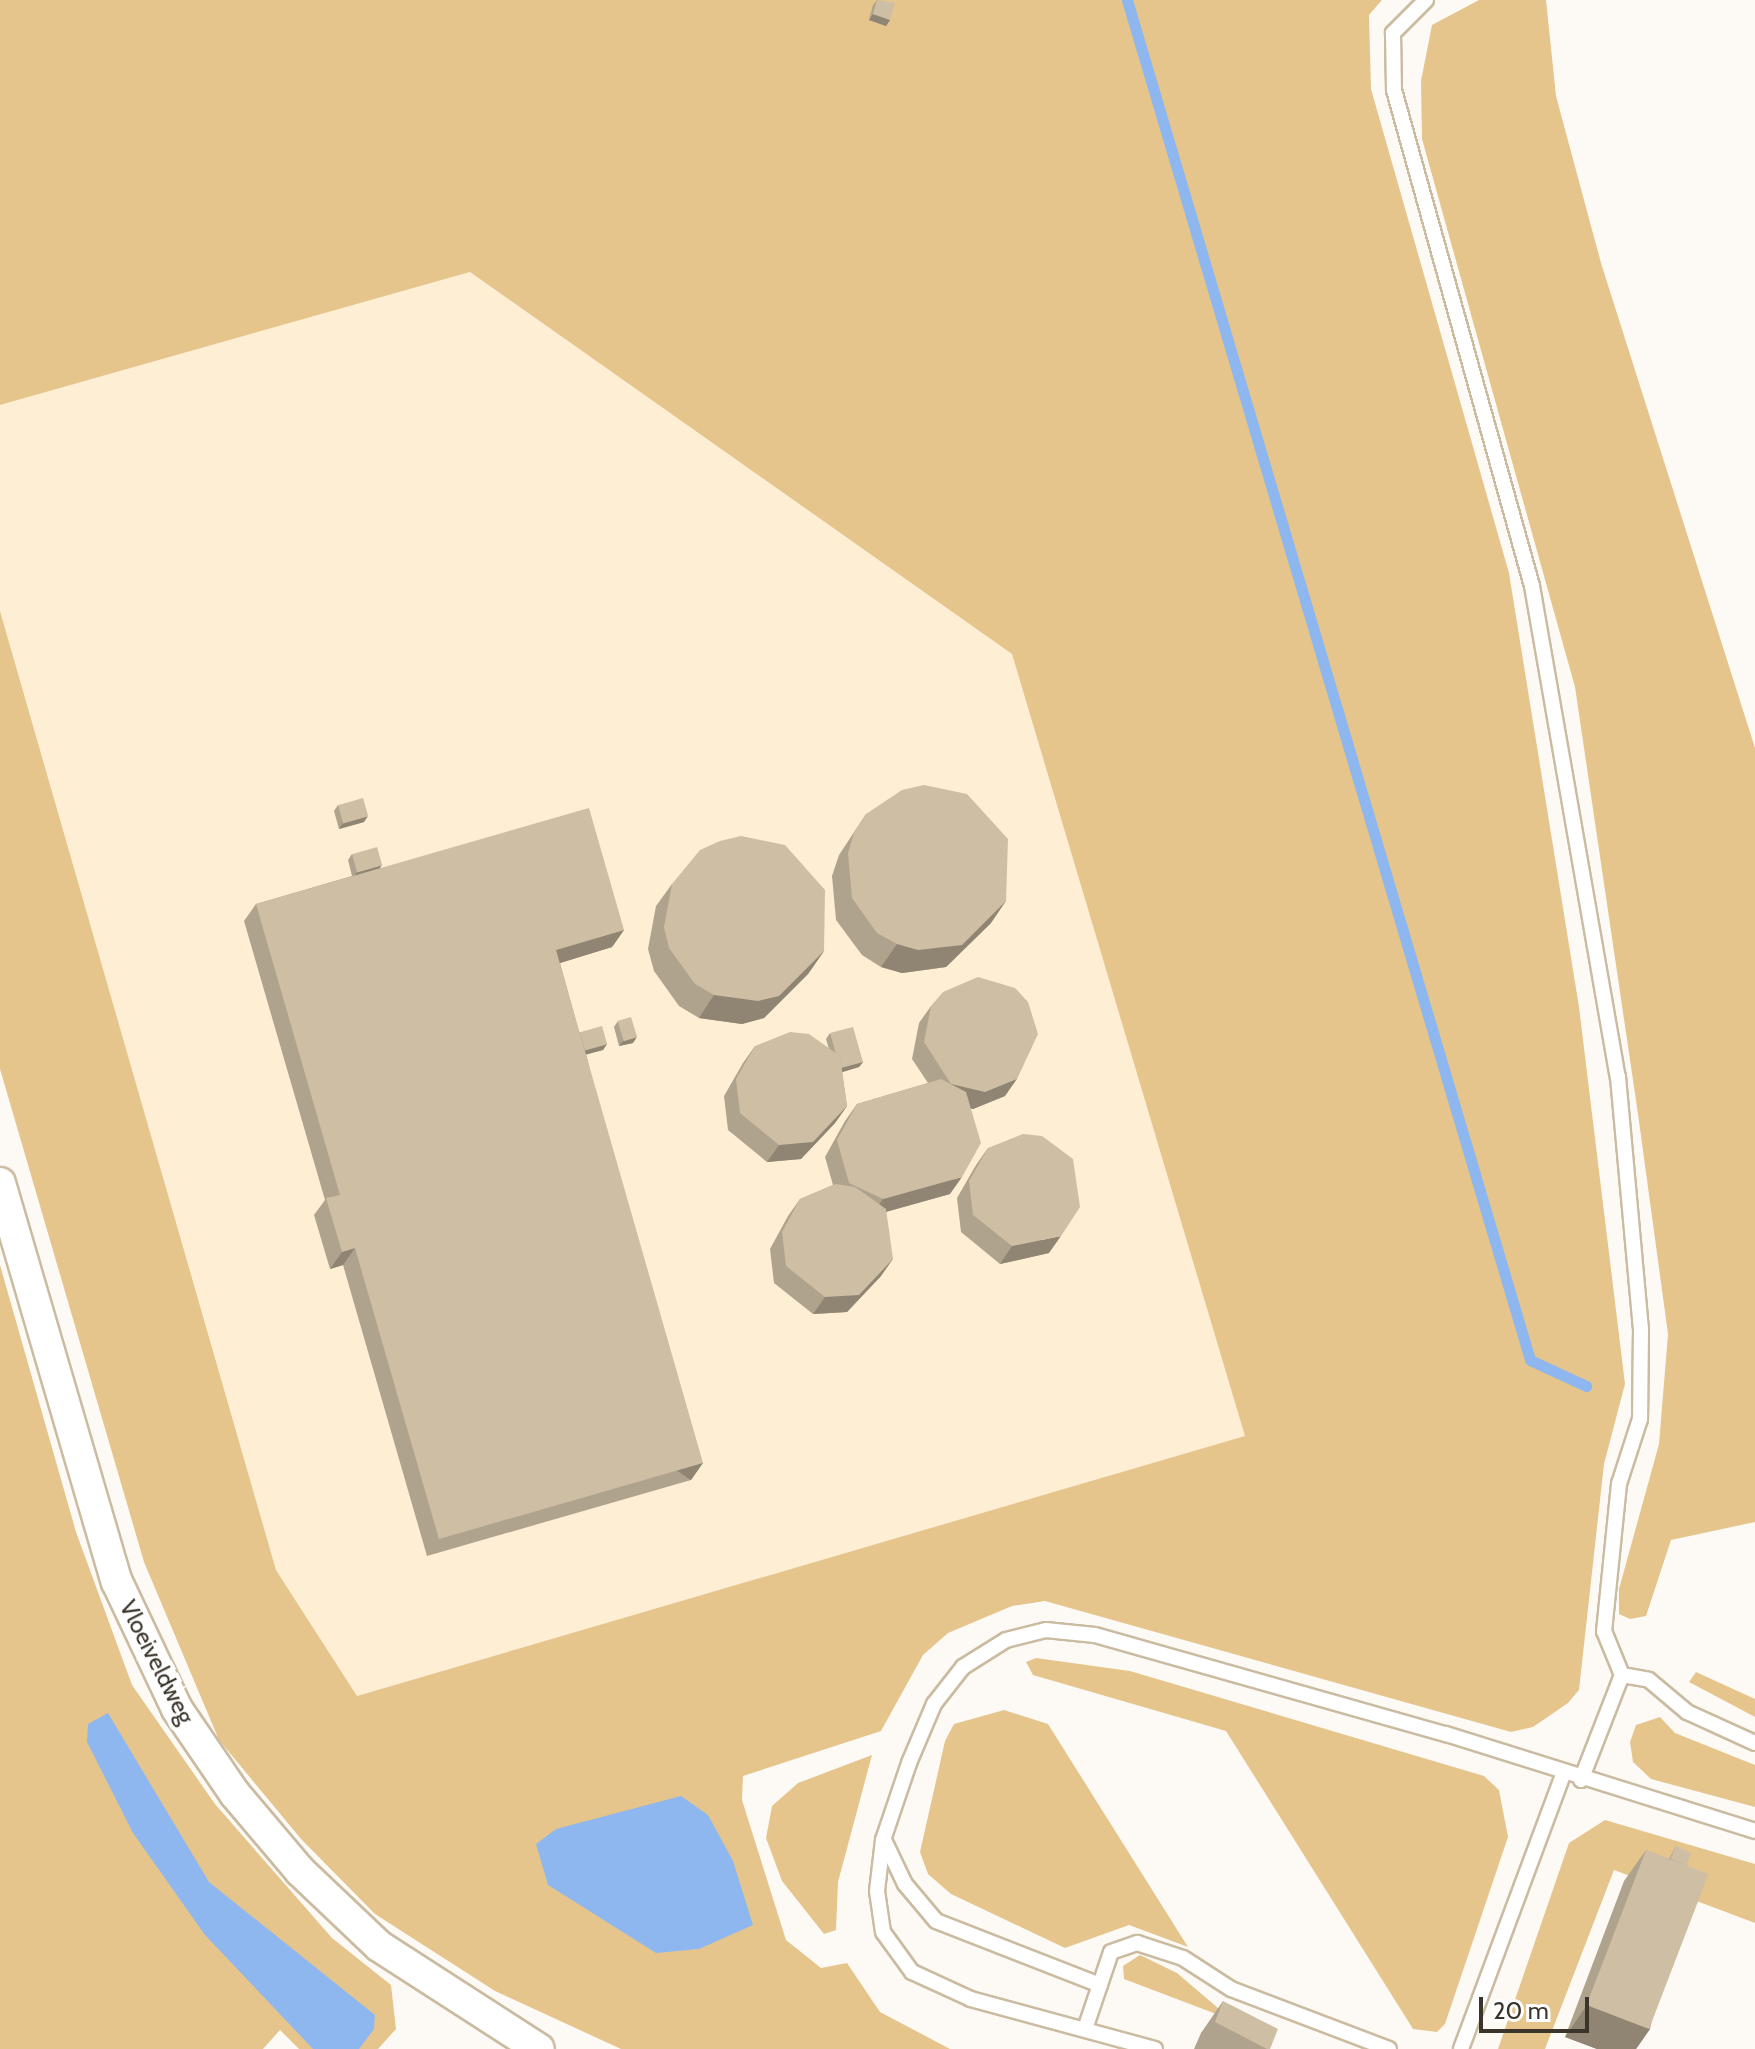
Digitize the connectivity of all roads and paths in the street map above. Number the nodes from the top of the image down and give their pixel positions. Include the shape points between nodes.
1 (1426, 0) edge
2 (0, 1183) edge
3 (1622, 1675) junction
4 (1755, 1743) edge
5 (1563, 1774) junction
6 (1581, 1780) junction
7 (1755, 1831) edge
8 (883, 1840) junction
9 (1100, 1985) junction
10 (1085, 2029) junction
11 (539, 2049) edge
12 (1155, 2049) edge
13 (1389, 2049) edge
14 (1461, 2049) edge

1 - 3 lane via 1393,33 1394,90 1532,586 1618,1077 1641,1328 1640,1419 1619,1484 1604,1631
2 - 11 street, Vloeiveldweg via 117,1582 177,1709 300,1871 379,1946
3 - 4 lane via 1649,1680 1687,1712
3 - 6 lane
5 - 6 lane
5 - 8 lane via 1271,1681 1046,1630 1006,1640 963,1667 934,1704
5 - 14 lane
6 - 7 lane
8 - 9 lane via 905,1884 936,1921
8 - 10 lane via 877,1891 883,1932 912,1972 971,1999
9 - 10 lane
9 - 13 lane via 1111,1952 1137,1943 1183,1958 1231,1989
10 - 12 lane

